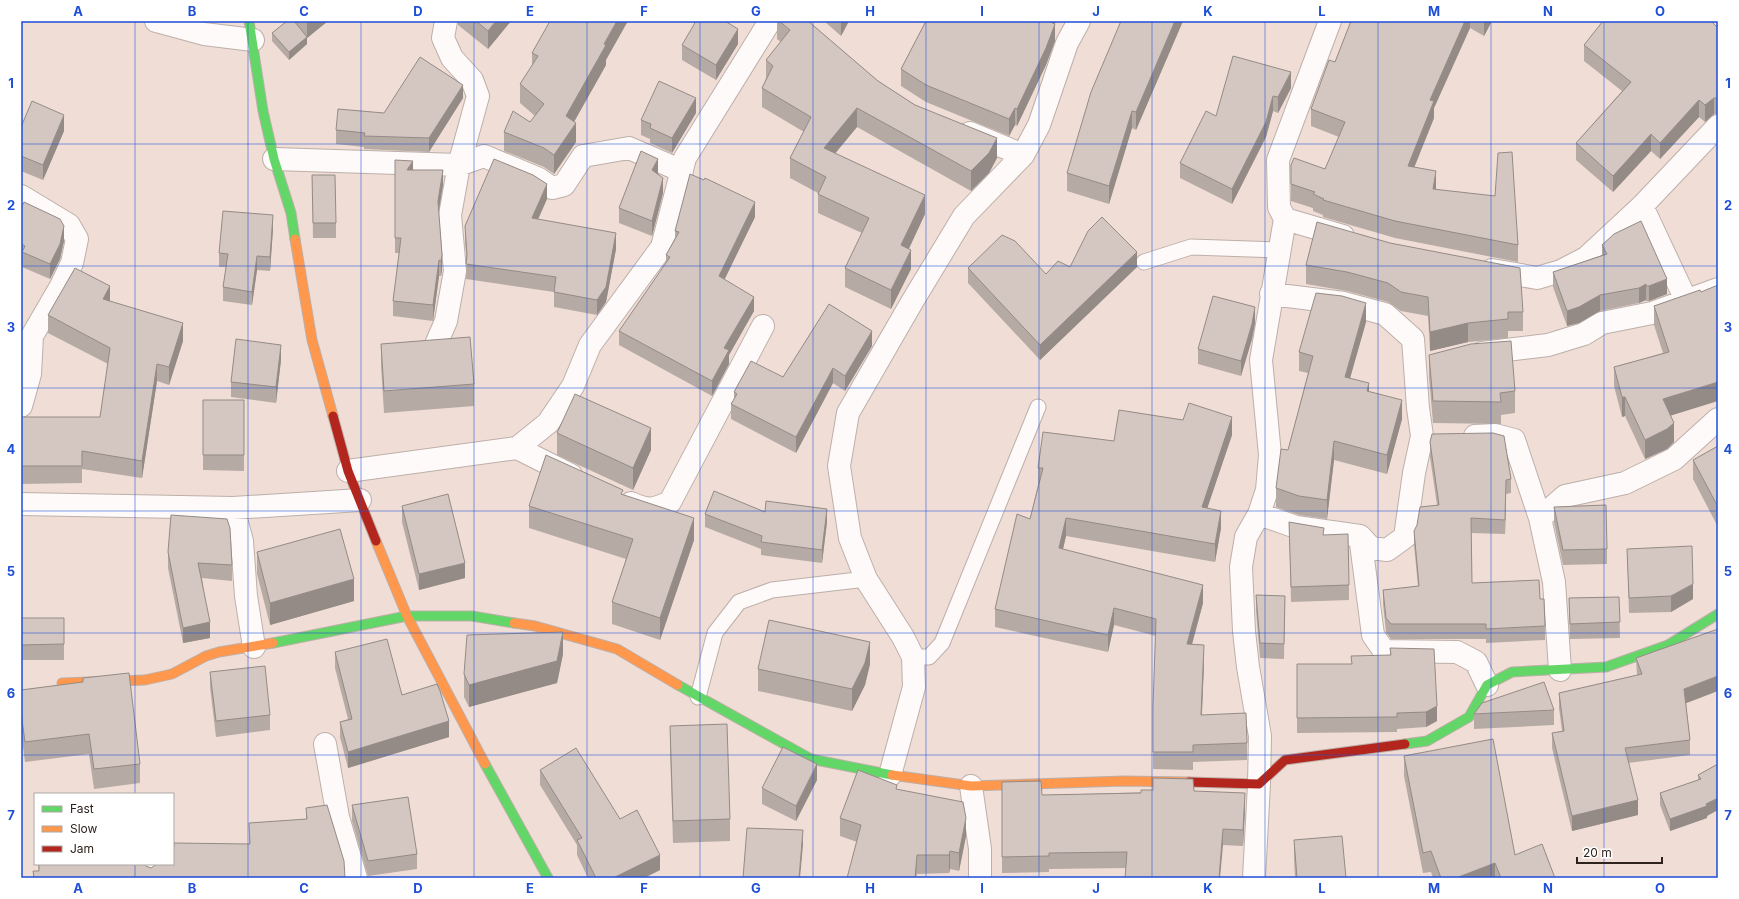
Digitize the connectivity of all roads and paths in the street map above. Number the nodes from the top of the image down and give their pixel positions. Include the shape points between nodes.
1 (156, 21) edge
2 (446, 21) edge
3 (770, 21) edge
4 (1079, 21) edge
5 (1330, 21) edge
6 (251, 30) edge
7 (950, 125) edge
8 (1718, 126) edge
9 (1023, 155) junction
10 (274, 159) junction
11 (459, 165) junction
12 (682, 171) junction
13 (21, 196) edge
14 (1642, 206) junction
15 (1285, 219) junction
16 (1364, 242) edge
17 (1279, 250) junction
18 (1144, 262) dead end
19 (1475, 267) edge
20 (1718, 289) edge
21 (1271, 294) junction
22 (1686, 300) junction
23 (763, 326) dead end
24 (434, 349) edge
25 (1462, 356) edge
26 (21, 406) edge
27 (1038, 407) dead end
28 (1718, 419) edge
29 (1422, 436) junction
30 (517, 448) junction
31 (348, 471) junction
32 (591, 484) edge
33 (612, 494) edge
34 (360, 500) junction
35 (21, 504) edge
36 (233, 508) junction
37 (1259, 514) junction
38 (1540, 518) junction
39 (1360, 536) junction
40 (866, 579) junction
41 (1718, 614) edge
42 (407, 616) junction
43 (254, 647) junction
44 (913, 657) junction
45 (1560, 670) junction
46 (62, 683) edge
47 (1487, 685) junction
48 (698, 697) junction
49 (324, 744) dead end
50 (890, 775) junction
51 (1259, 784) junction
52 (971, 786) junction
53 (151, 865) edge
54 (151, 878) edge
55 (356, 878) edge
56 (548, 878) edge
57 (980, 878) edge
58 (1254, 878) edge

1 - 6 street via 204,34
2 - 11 street via 443,38 452,58 472,80 478,96
3 - 12 street via 685,158
4 - 9 street via 1066,43 1039,125
5 - 15 street via 1278,160 1279,207
6 - 10 street via 263,111
7 - 9 street
8 - 14 street
9 - 40 street via 964,216 848,413 839,466 850,538
10 - 11 street
10 - 31 street via 291,212 312,340
11 - 12 street via 484,156 539,179 552,188 564,185 583,156 629,148
11 - 24 street via 450,215 455,271 446,321
12 - 30 street via 662,247 590,345 573,386 548,423
13 - 26 street via 69,225 77,239 72,263 32,336 30,374
14 - 19 street via 1586,258 1561,271 1537,278
14 - 22 street
15 - 16 street
15 - 17 street
17 - 18 lane via 1191,247
17 - 21 street
20 - 22 street
21 - 29 street via 1344,303 1385,314 1414,339 1424,365 1418,408
21 - 37 street via 1261,360 1270,455 1267,490
22 - 25 street via 1652,313 1602,323 1584,334 1548,345
23 - 33 street via 670,502 658,508 646,509
27 - 44 lane via 942,643 929,657
28 - 38 street via 1674,459 1625,483 1565,496
29 - 38 street via 1495,435 1514,440
29 - 39 street via 1405,537 1387,550 1371,548
30 - 31 street
30 - 32 street
31 - 34 street
34 - 36 street
34 - 42 street
35 - 36 street
36 - 43 street via 242,541 246,596
37 - 39 street via 1296,527
37 - 51 street via 1246,537 1241,567 1244,631 1260,736
38 - 45 street via 1554,582
39 - 47 street via 1373,635 1384,651 1457,652 1476,662
40 - 44 street
40 - 48 lane via 772,590 739,602 715,633
41 - 45 street via 1668,645 1633,658 1606,667
42 - 43 street
42 - 48 street via 472,616 535,626 617,649
42 - 56 street
43 - 46 street via 219,652 172,674 144,680
44 - 50 street via 914,687
45 - 47 street via 1512,672
47 - 51 street via 1469,717 1427,741 1285,760
48 - 50 street via 811,760
49 - 55 street via 338,817
50 - 52 street
51 - 52 street via 1124,781
51 - 58 street
52 - 57 street via 980,849
53 - 54 lane

